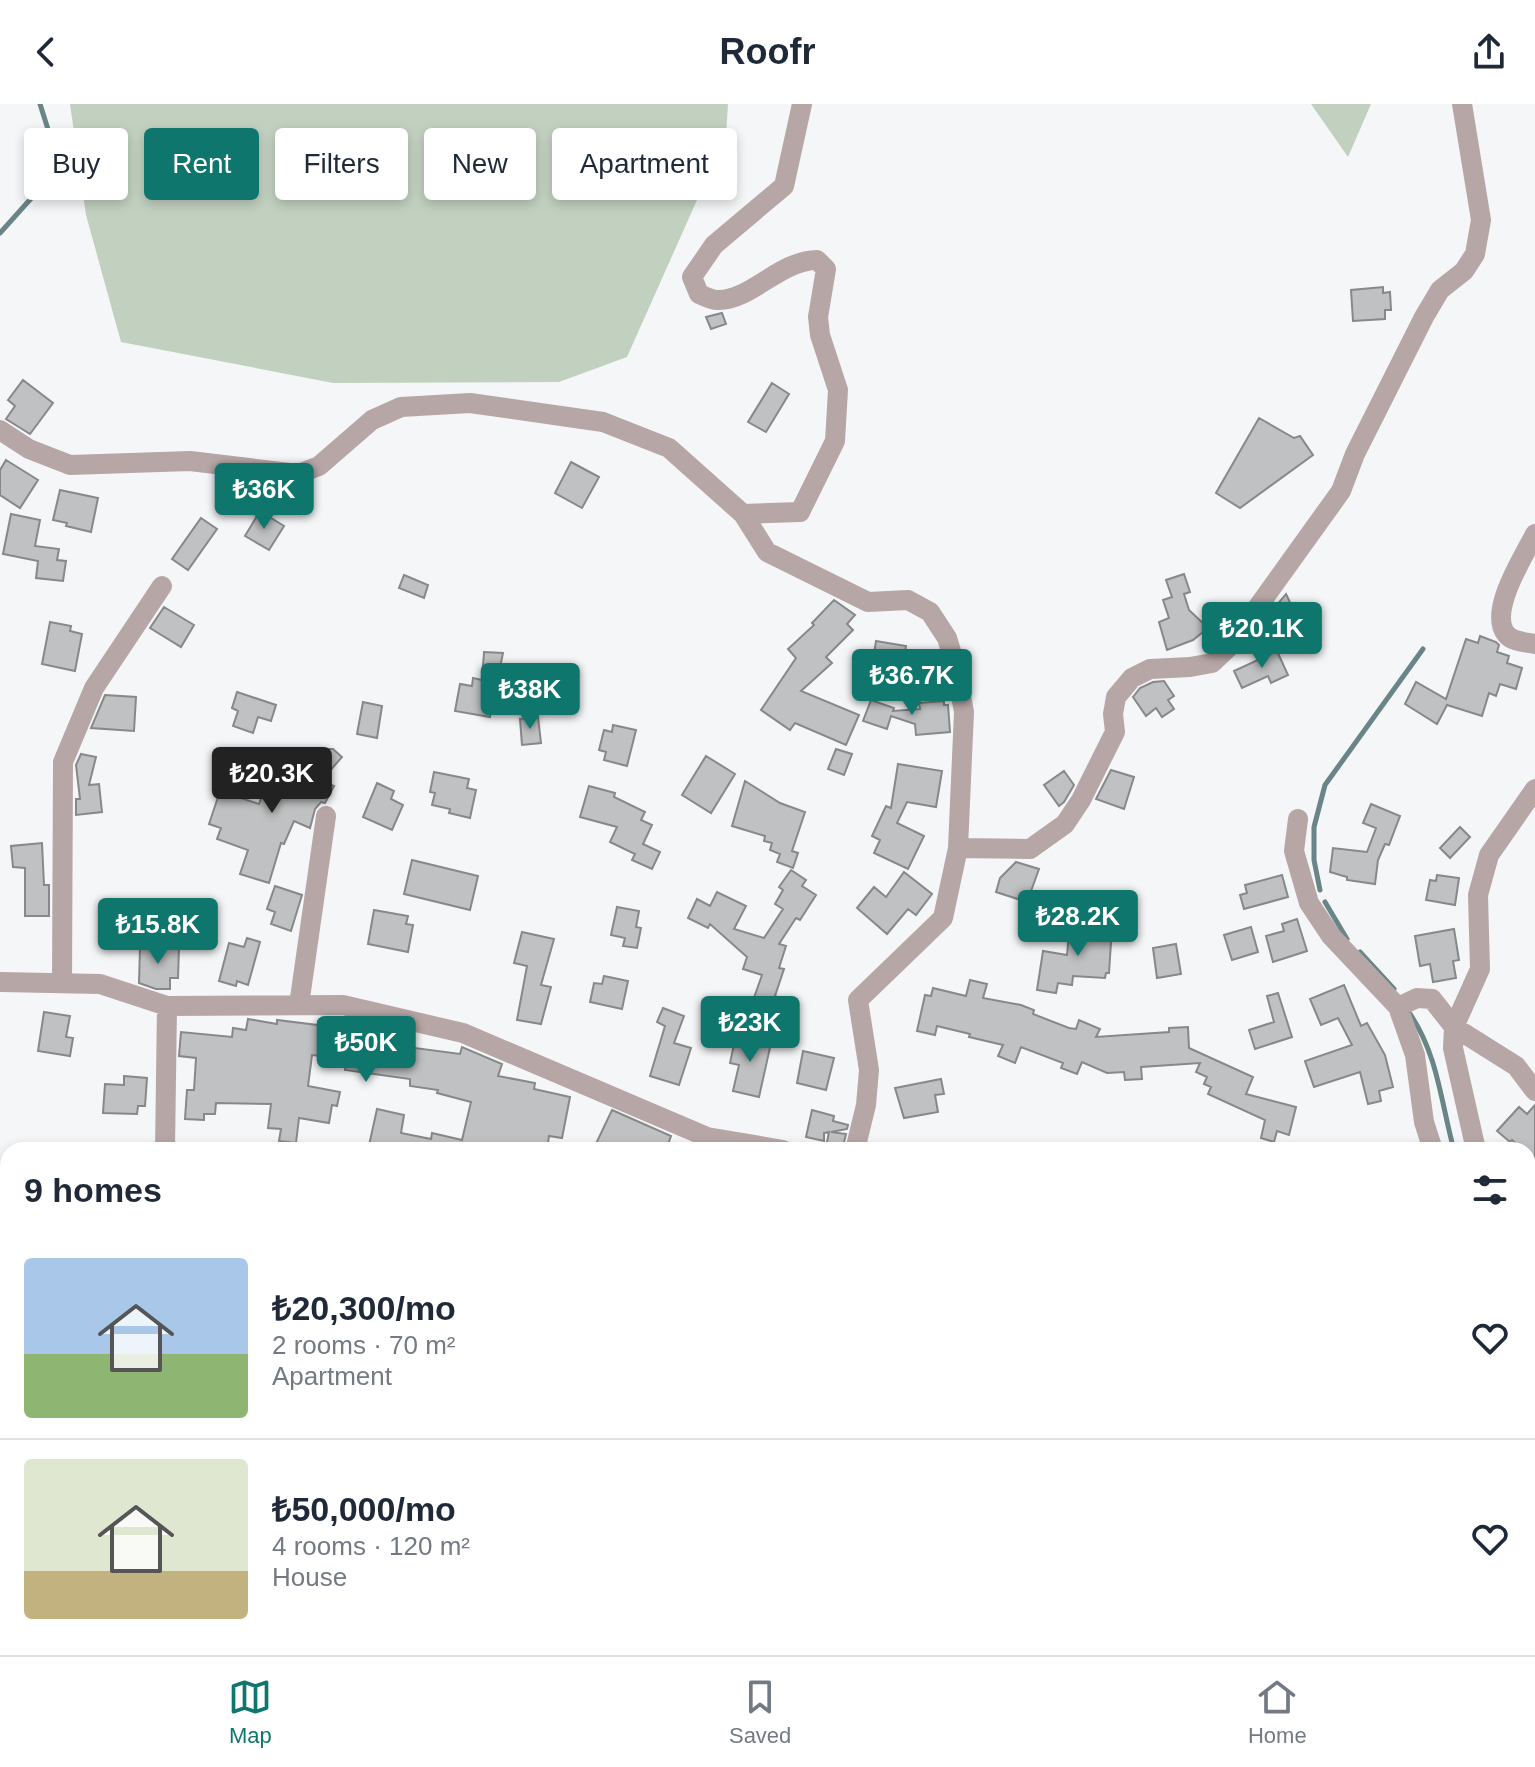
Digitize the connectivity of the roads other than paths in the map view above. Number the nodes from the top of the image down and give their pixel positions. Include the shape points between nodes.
1 (802, 104) edge
2 (1462, 104) edge
3 (0, 430) edge
4 (743, 514) junction
5 (1535, 534) edge
6 (162, 586) dead end
7 (1535, 644) edge
8 (1535, 789) edge
9 (326, 816) dead end
10 (1298, 819) dead end
11 (958, 848) junction
12 (0, 982) edge
13 (62, 983) junction
14 (1403, 1004) junction
15 (299, 1005) junction
16 (167, 1006) junction
17 (1454, 1027) junction
18 (1535, 1091) edge
19 (165, 1142) edge
20 (720, 1142) edge
21 (857, 1142) edge
22 (1430, 1142) edge
23 (1474, 1142) edge

1 - 4 street via 784,186 714,245 692,277 699,294 716,300 733,298 801,260 817,260 826,269 818,317 838,390 835,441 800,512
2 - 11 street via 1481,220 1475,254 1440,290 1424,317 1341,491 1212,663 1150,669 1132,678 1116,697 1115,732 1065,824 1030,849
3 - 4 street via 29,449 70,465 190,461 298,474 319,466 372,420 401,407 470,403 603,422 669,448
4 - 11 street via 767,552 868,602 908,600 930,612 947,638 964,712
5 - 7 street via 1505,594 1500,617 1505,633
6 - 13 street via 94,688 63,762
8 - 17 street via 1489,855 1478,895 1480,969
9 - 15 street
10 - 14 street via 1294,851 1309,903 1331,936
11 - 21 street via 943,918 858,1000 869,1070
12 - 13 street
13 - 16 street via 100,984
14 - 17 street via 1432,999
14 - 22 street
15 - 16 street
15 - 20 street via 343,1005 463,1033
16 - 19 street
17 - 18 street via 1516,1066
17 - 23 street via 1453,1048

